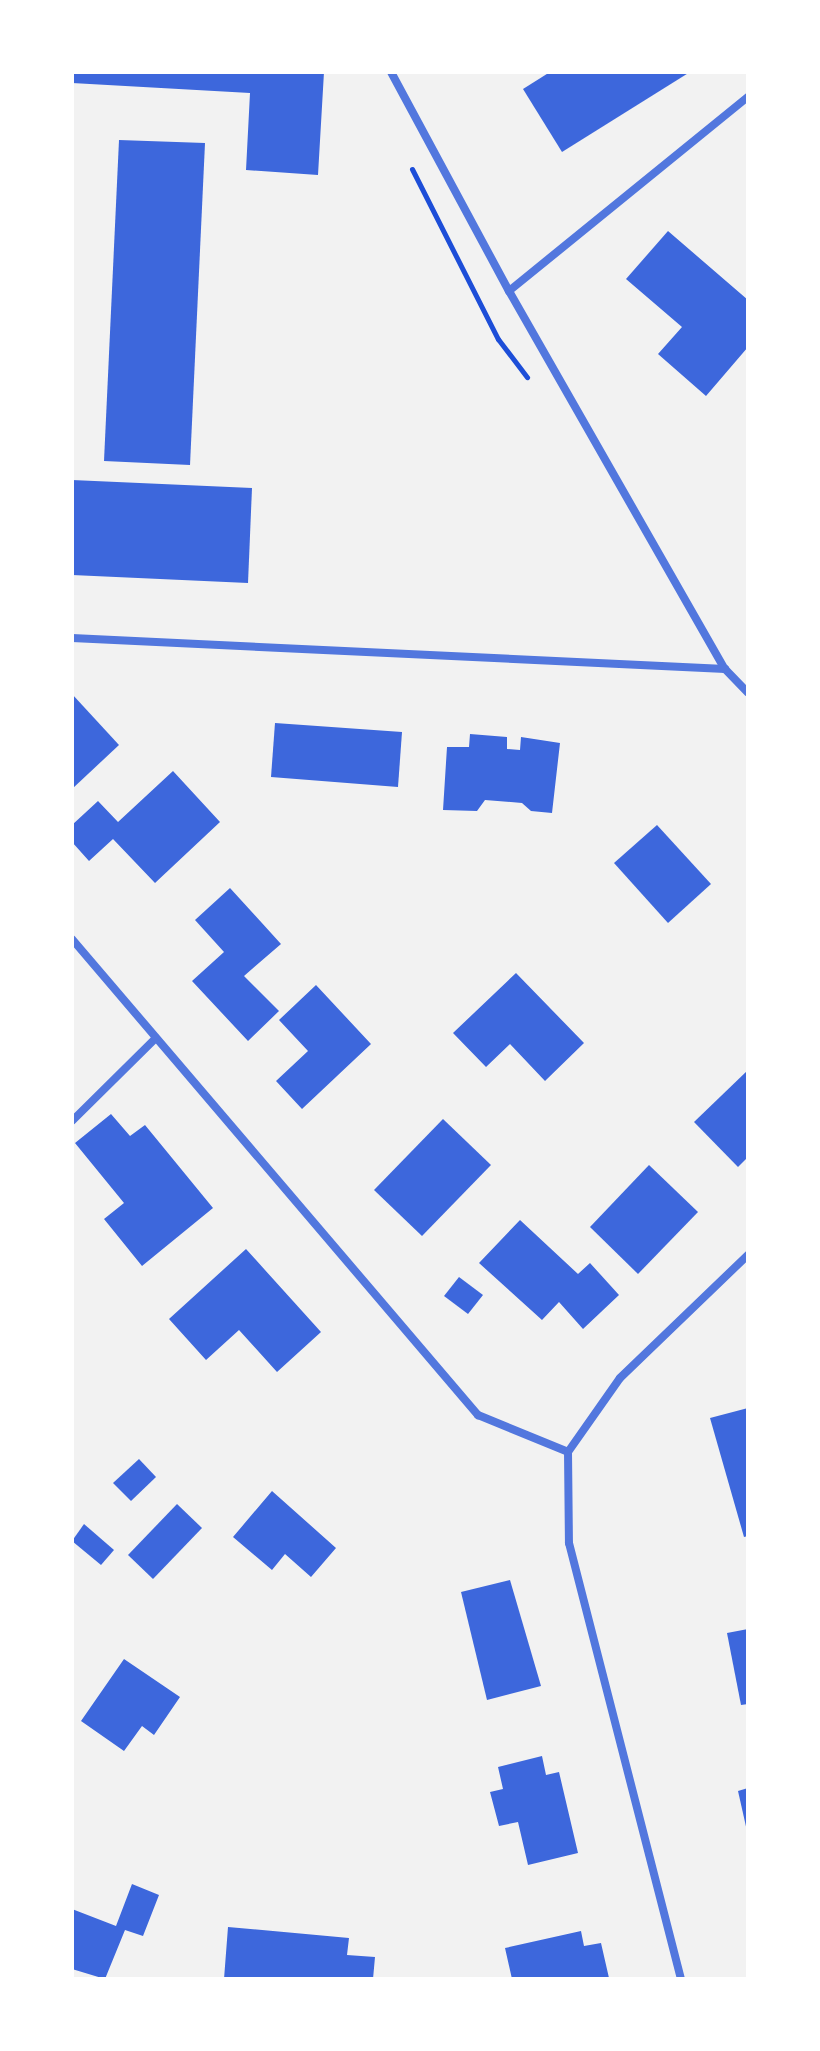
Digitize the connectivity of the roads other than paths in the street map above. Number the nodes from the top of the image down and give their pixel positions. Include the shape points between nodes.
1 (391, 72) edge
2 (748, 97) edge
3 (509, 291) junction
4 (72, 638) edge
5 (725, 669) junction
6 (748, 693) edge
7 (72, 939) edge
8 (156, 1038) junction
9 (72, 1121) edge
10 (748, 1255) edge
11 (568, 1452) junction
12 (681, 1979) edge

1 - 3 street
2 - 3 street
3 - 5 street
4 - 5 street
5 - 6 street
7 - 8 street
8 - 9 street
8 - 11 street via 478,1415
10 - 11 street via 620,1378
11 - 12 street via 569,1543

